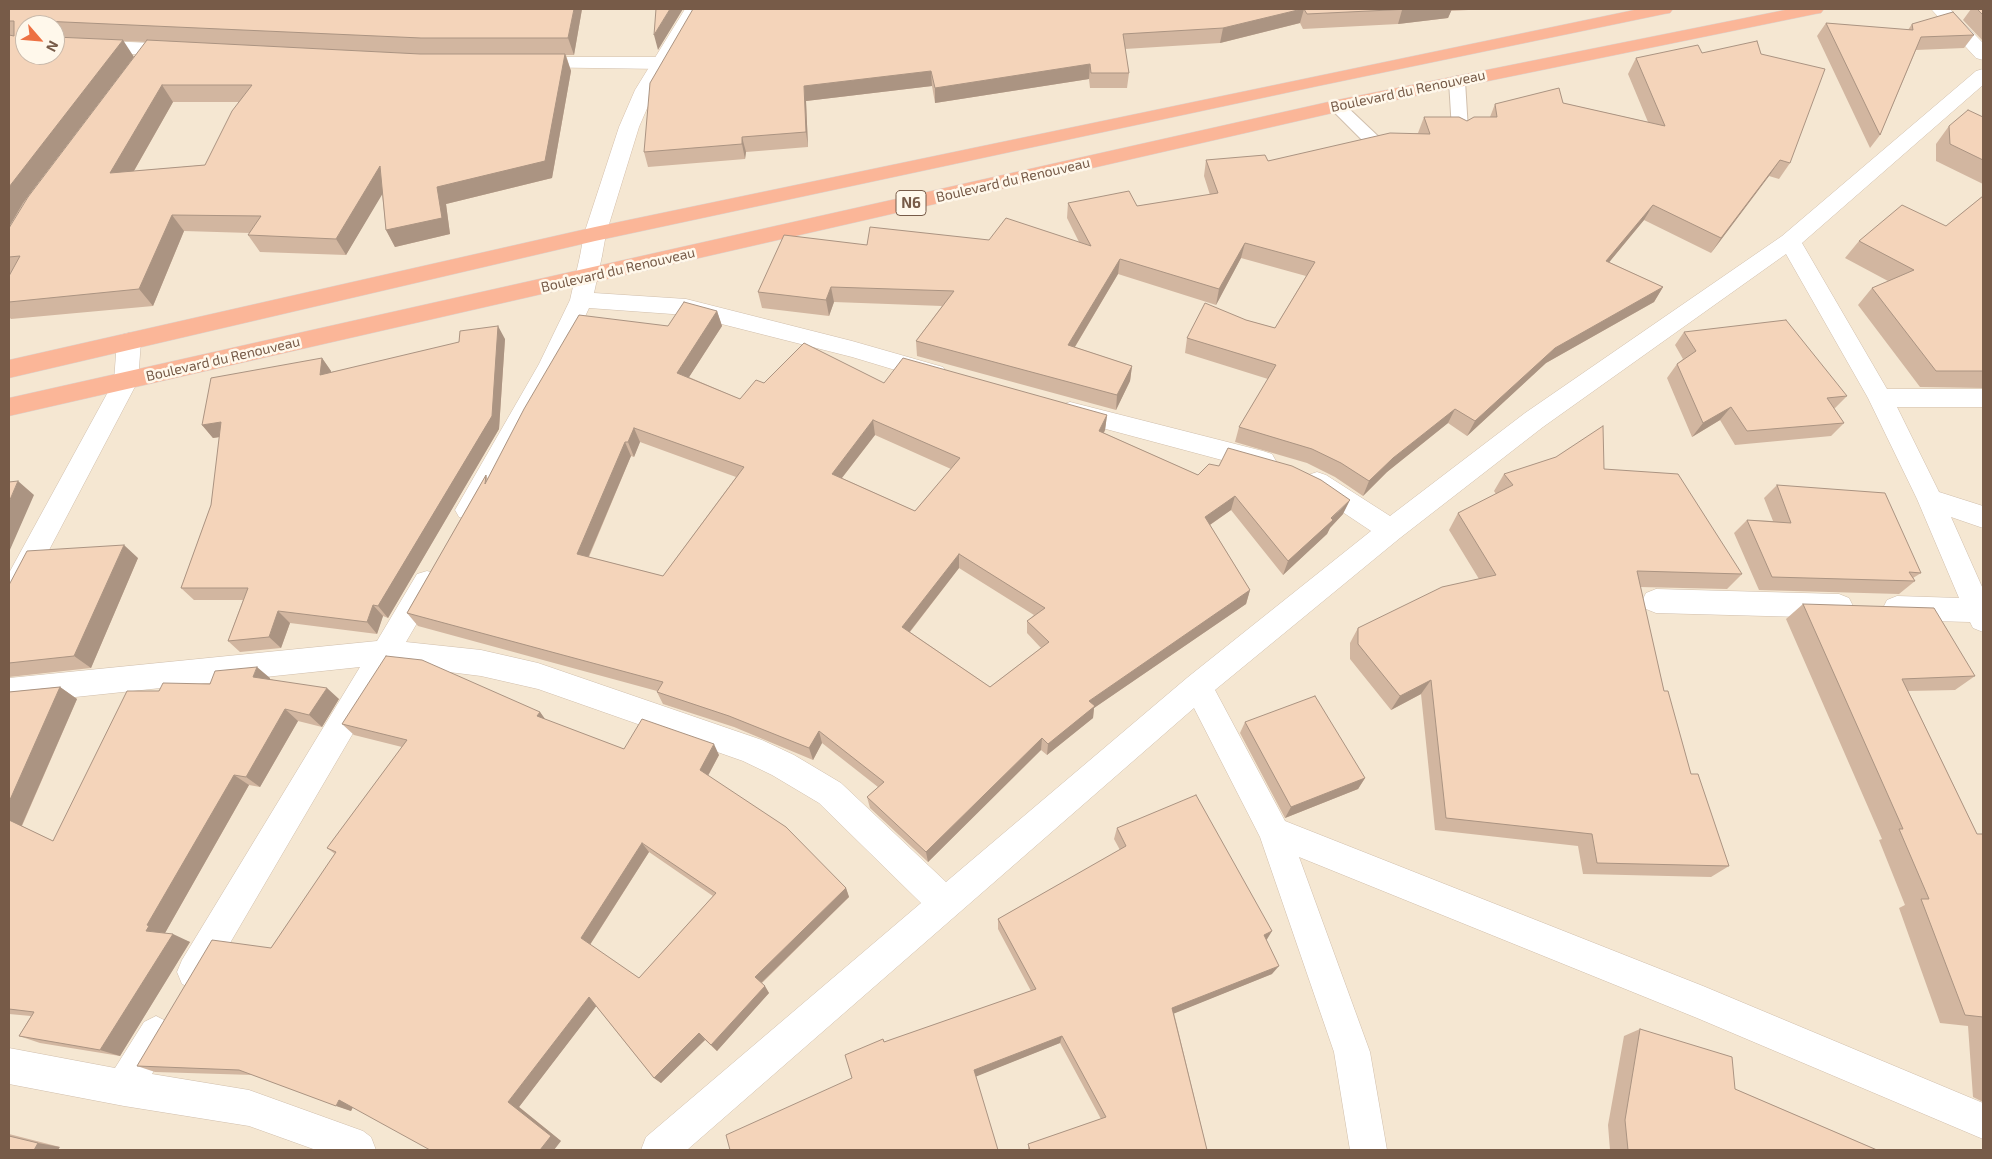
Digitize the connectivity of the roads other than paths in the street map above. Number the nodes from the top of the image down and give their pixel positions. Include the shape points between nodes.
1 (694, 9) edge
2 (1664, 9) edge
3 (1815, 9) edge
4 (1940, 9) edge
5 (65, 46) edge
6 (192, 50) edge
7 (1439, 54) junction
8 (1983, 54) edge
9 (516, 63) edge
10 (662, 63) junction
11 (1983, 75) edge
12 (1318, 80) junction
13 (1457, 80) junction
14 (1337, 106) junction
15 (1460, 130) edge
16 (1374, 142) edge
17 (1790, 241) junction
18 (588, 267) junction
19 (129, 342) junction
20 (9, 369) edge
21 (126, 381) junction
22 (960, 381) edge
23 (1880, 398) junction
24 (1983, 398) edge
25 (1045, 404) edge
26 (9, 407) edge
27 (1930, 499) junction
28 (1983, 517) edge
29 (1391, 530) junction
30 (454, 534) edge
31 (440, 559) edge
32 (9, 599) edge
33 (1656, 601) dead end
34 (1981, 615) edge
35 (386, 652) junction
36 (1198, 686) junction
37 (9, 691) edge
38 (1274, 832) junction
39 (945, 904) junction
40 (9, 1066) edge
41 (124, 1088) junction
42 (1983, 1121) edge
43 (358, 1150) edge
44 (659, 1150) edge
45 (1368, 1150) edge

1 - 10 street
2 - 7 highway, Boulevard du Renouveau / N6
3 - 13 highway, Boulevard du Renouveau / N6
4 - 8 street
5 - 6 street via 146,56
7 - 12 highway, Boulevard du Renouveau / N6
7 - 13 highway
9 - 10 street
10 - 18 street via 645,90 629,128
11 - 17 street
12 - 14 highway
12 - 18 highway, Boulevard du Renouveau / N6
13 - 14 highway, Boulevard du Renouveau / N6
13 - 15 lane
14 - 16 lane
14 - 18 highway, Boulevard du Renouveau / N6
17 - 23 street
17 - 29 street via 1534,420
18 - 19 highway, Boulevard du Renouveau / N6
18 - 21 highway, Boulevard du Renouveau / N6
18 - 22 street via 686,307
18 - 30 street via 552,364
19 - 20 highway, Boulevard du Renouveau / N6
19 - 21 street
21 - 26 highway, Boulevard du Renouveau / N6
21 - 32 street
23 - 24 street
23 - 27 street
25 - 29 street via 1289,469 1325,486
27 - 28 street
27 - 34 street
29 - 36 street
31 - 35 street
33 - 34 street via 1866,607
35 - 37 street
35 - 39 street via 481,663 538,676 751,750 830,793
35 - 41 street
36 - 38 street
36 - 39 street
38 - 42 street via 1704,1003
38 - 45 street via 1352,1052
39 - 44 street
40 - 41 street
41 - 43 street via 249,1108 350,1144

